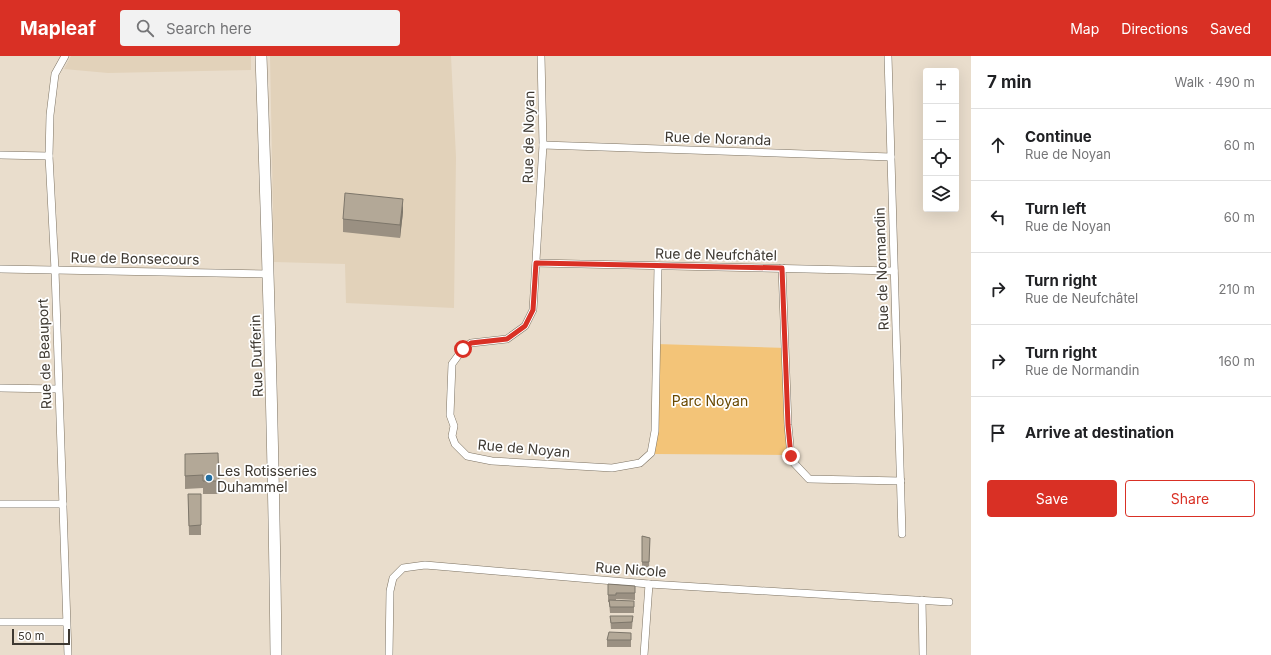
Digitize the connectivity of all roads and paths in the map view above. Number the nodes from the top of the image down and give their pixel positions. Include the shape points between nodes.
1 (65, 56) edge
2 (261, 56) edge
3 (541, 56) edge
4 (888, 56) edge
5 (543, 145) junction
6 (0, 155) edge
7 (49, 156) junction
8 (891, 157) junction
9 (536, 263) junction
10 (658, 266) junction
11 (782, 268) junction
12 (0, 269) edge
13 (55, 270) junction
14 (894, 271) junction
15 (269, 274) junction
16 (0, 388) edge
17 (58, 389) junction
18 (901, 481) junction
19 (0, 504) edge
20 (63, 504) junction
21 (902, 534) dead end
22 (649, 584) junction
23 (922, 600) junction
24 (949, 602) dead end
25 (0, 622) edge
26 (66, 622) junction
27 (68, 655) edge
28 (276, 655) edge
29 (390, 655) edge
30 (644, 655) edge
31 (924, 655) edge

1 - 7 street, Rue de Beauport via 55,74
2 - 15 main road, Rue Dufferin
3 - 5 street, Rue de Noyan
4 - 8 street, Rue de Normandin
5 - 8 street, Rue de Noranda
5 - 9 street, Rue de Noyan
6 - 7 street
7 - 13 street, Rue de Beauport
8 - 14 street, Rue de Normandin
9 - 10 street, Rue de Neufchâtel
9 - 10 street, Rue de Noyan via 533,310 525,326 507,339 471,343 452,364 452,436 455,444 467,456 492,461 612,468 640,463 651,454 655,431
10 - 11 street, Rue de Neufchâtel
11 - 14 street, Rue de Neufchâtel
11 - 18 street via 788,425 794,463 810,478
12 - 13 street, Rue de Bonsecours
13 - 15 street, Rue de Bonsecours
13 - 17 street, Rue de Beauport
14 - 18 street, Rue de Normandin
15 - 28 main road, Rue Dufferin
16 - 17 street
17 - 20 street, Rue de Beauport
18 - 21 street, Rue de Normandin
19 - 20 street
20 - 26 street, Rue de Beauport
22 - 23 street, Rue Nicole
22 - 29 street, Rue Nicole via 426,565 403,568 393,578 390,591
22 - 30 street
23 - 24 street, Rue Nicole
23 - 31 street
25 - 26 street
26 - 27 street, Rue de Beauport

